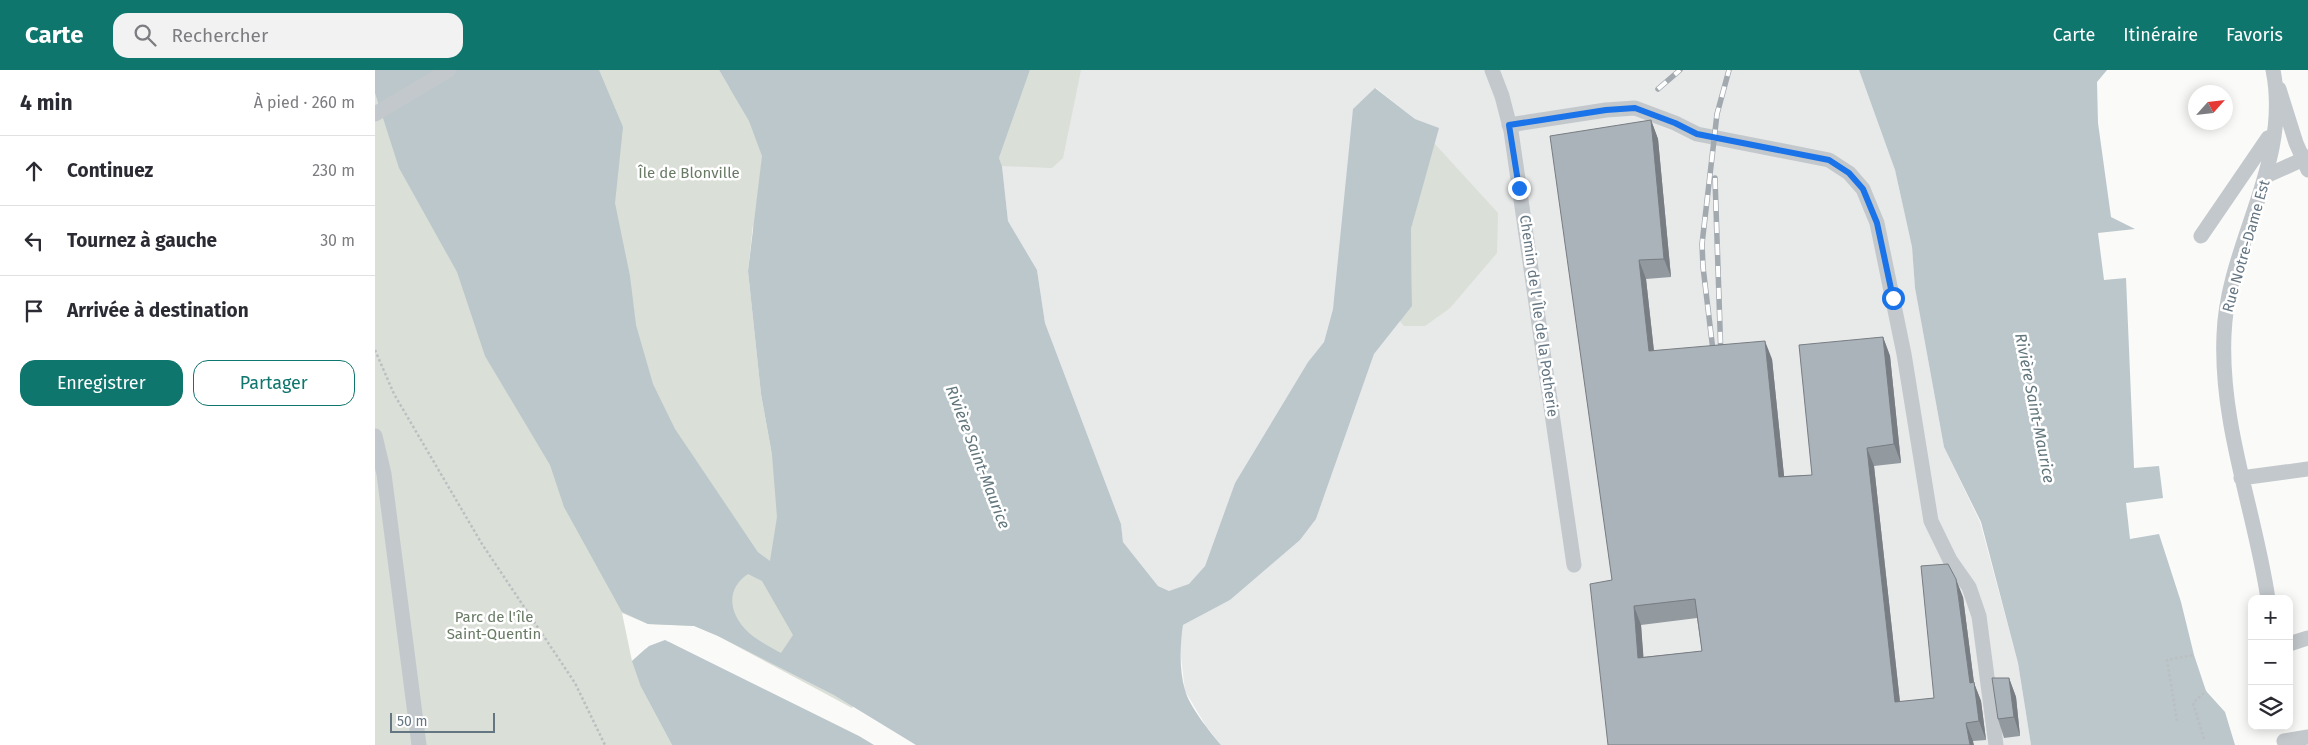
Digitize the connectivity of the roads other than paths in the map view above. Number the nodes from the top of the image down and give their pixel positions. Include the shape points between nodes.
1 (449, 70) edge
2 (1492, 70) edge
3 (2273, 72) edge
4 (375, 114) edge
5 (1509, 125) junction
6 (2273, 136) junction
7 (2306, 162) edge
8 (2266, 176) junction
9 (2201, 236) dead end
10 (375, 436) edge
11 (2308, 469) edge
12 (2241, 478) junction
13 (1574, 565) dead end
14 (2267, 595) edge
15 (2308, 638) edge
16 (2293, 643) edge
17 (2283, 737) edge
18 (2308, 737) edge
19 (419, 745) edge
20 (1996, 745) edge

1 - 4 street
2 - 5 street, Chemin de l' Île de la Potherie
3 - 6 street, Rue Notre-Dame Est via 2276,98
3 - 7 street
5 - 13 street, Chemin de l' Île de la Potherie
5 - 20 street via 1635,108 1697,134 1829,160 1849,173 1863,189 1877,223 1895,308 1931,521 1950,560 1969,586 1979,616
6 - 8 street, Rue Notre-Dame Est
6 - 9 street via 2267,138
7 - 8 street
8 - 12 street, Rue Notre-Dame Est via 2230,291 2224,335 2227,388
10 - 19 street via 384,474
11 - 12 street
12 - 14 street, Rue Notre-Dame Est
15 - 16 street
17 - 18 street

